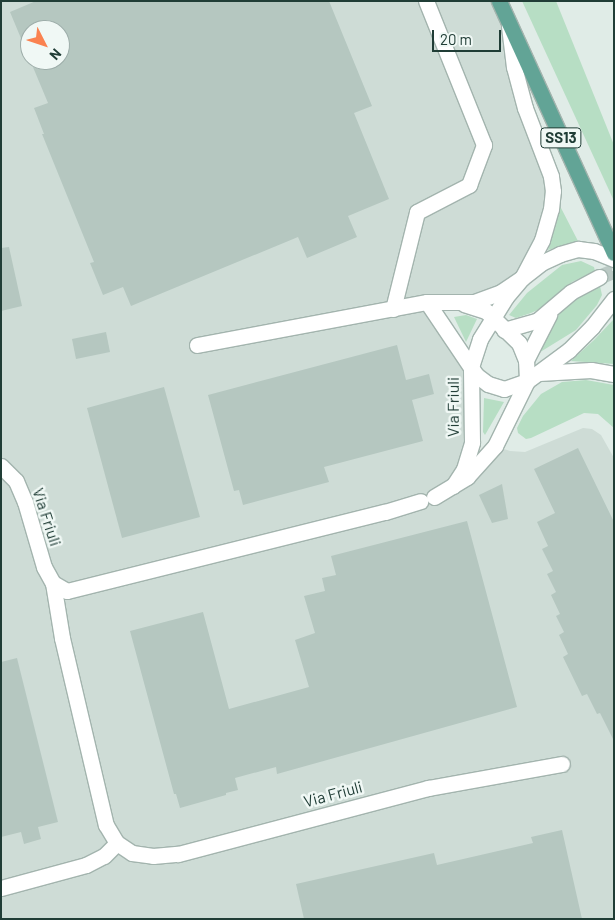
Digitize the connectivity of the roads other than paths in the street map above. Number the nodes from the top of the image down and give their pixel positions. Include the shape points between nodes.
1 (426, 1) edge
2 (500, 1) edge
3 (509, 22) junction
4 (614, 253) edge
5 (614, 259) edge
6 (599, 277) tunnel mouth
7 (522, 278) junction
8 (614, 299) edge
9 (427, 302) junction
10 (458, 303) junction
11 (393, 309) junction
12 (550, 311) junction
13 (492, 319) junction
14 (504, 330) junction
15 (197, 345) dead end
16 (526, 360) junction
17 (471, 368) junction
18 (614, 374) edge
19 (532, 377) junction
20 (1, 466) edge
21 (453, 486) junction
22 (53, 583) junction
23 (562, 764) dead end
24 (117, 843) junction
25 (1, 888) edge

1 - 11 street via 484,145 469,185 418,212
2 - 3 main road, Via Friuli / SS13
3 - 4 main road, Via Friuli / SS13
3 - 7 street, Via Friuli via 514,67 525,108 551,176 553,191 542,240
5 - 7 street, Via Friuli via 578,249 541,263
6 - 12 street via 572,292
7 - 10 street via 488,298
7 - 13 street, Via Friuli
8 - 19 street, Via Friuli via 581,339
9 - 10 street
9 - 11 street
9 - 17 street
10 - 13 street via 480,308
11 - 15 street
12 - 14 street via 532,323
12 - 16 street
13 - 14 street
13 - 17 street, Via Friuli via 480,339
14 - 16 street via 519,343
16 - 19 street
17 - 19 street via 482,380 504,389
17 - 21 street, Via Friuli via 471,448 464,469
18 - 19 street via 591,370
19 - 21 street, Via Friuli via 495,446 467,478
20 - 22 street, Via Friuli via 16,481 44,567
21 - 22 street, Via Friuli via 427,499 385,512 87,587 67,591
22 - 24 street, Via Friuli via 62,638 106,825
23 - 24 street, Via Friuli via 428,788 178,854 154,856 132,853
24 - 25 street via 104,856 86,866

